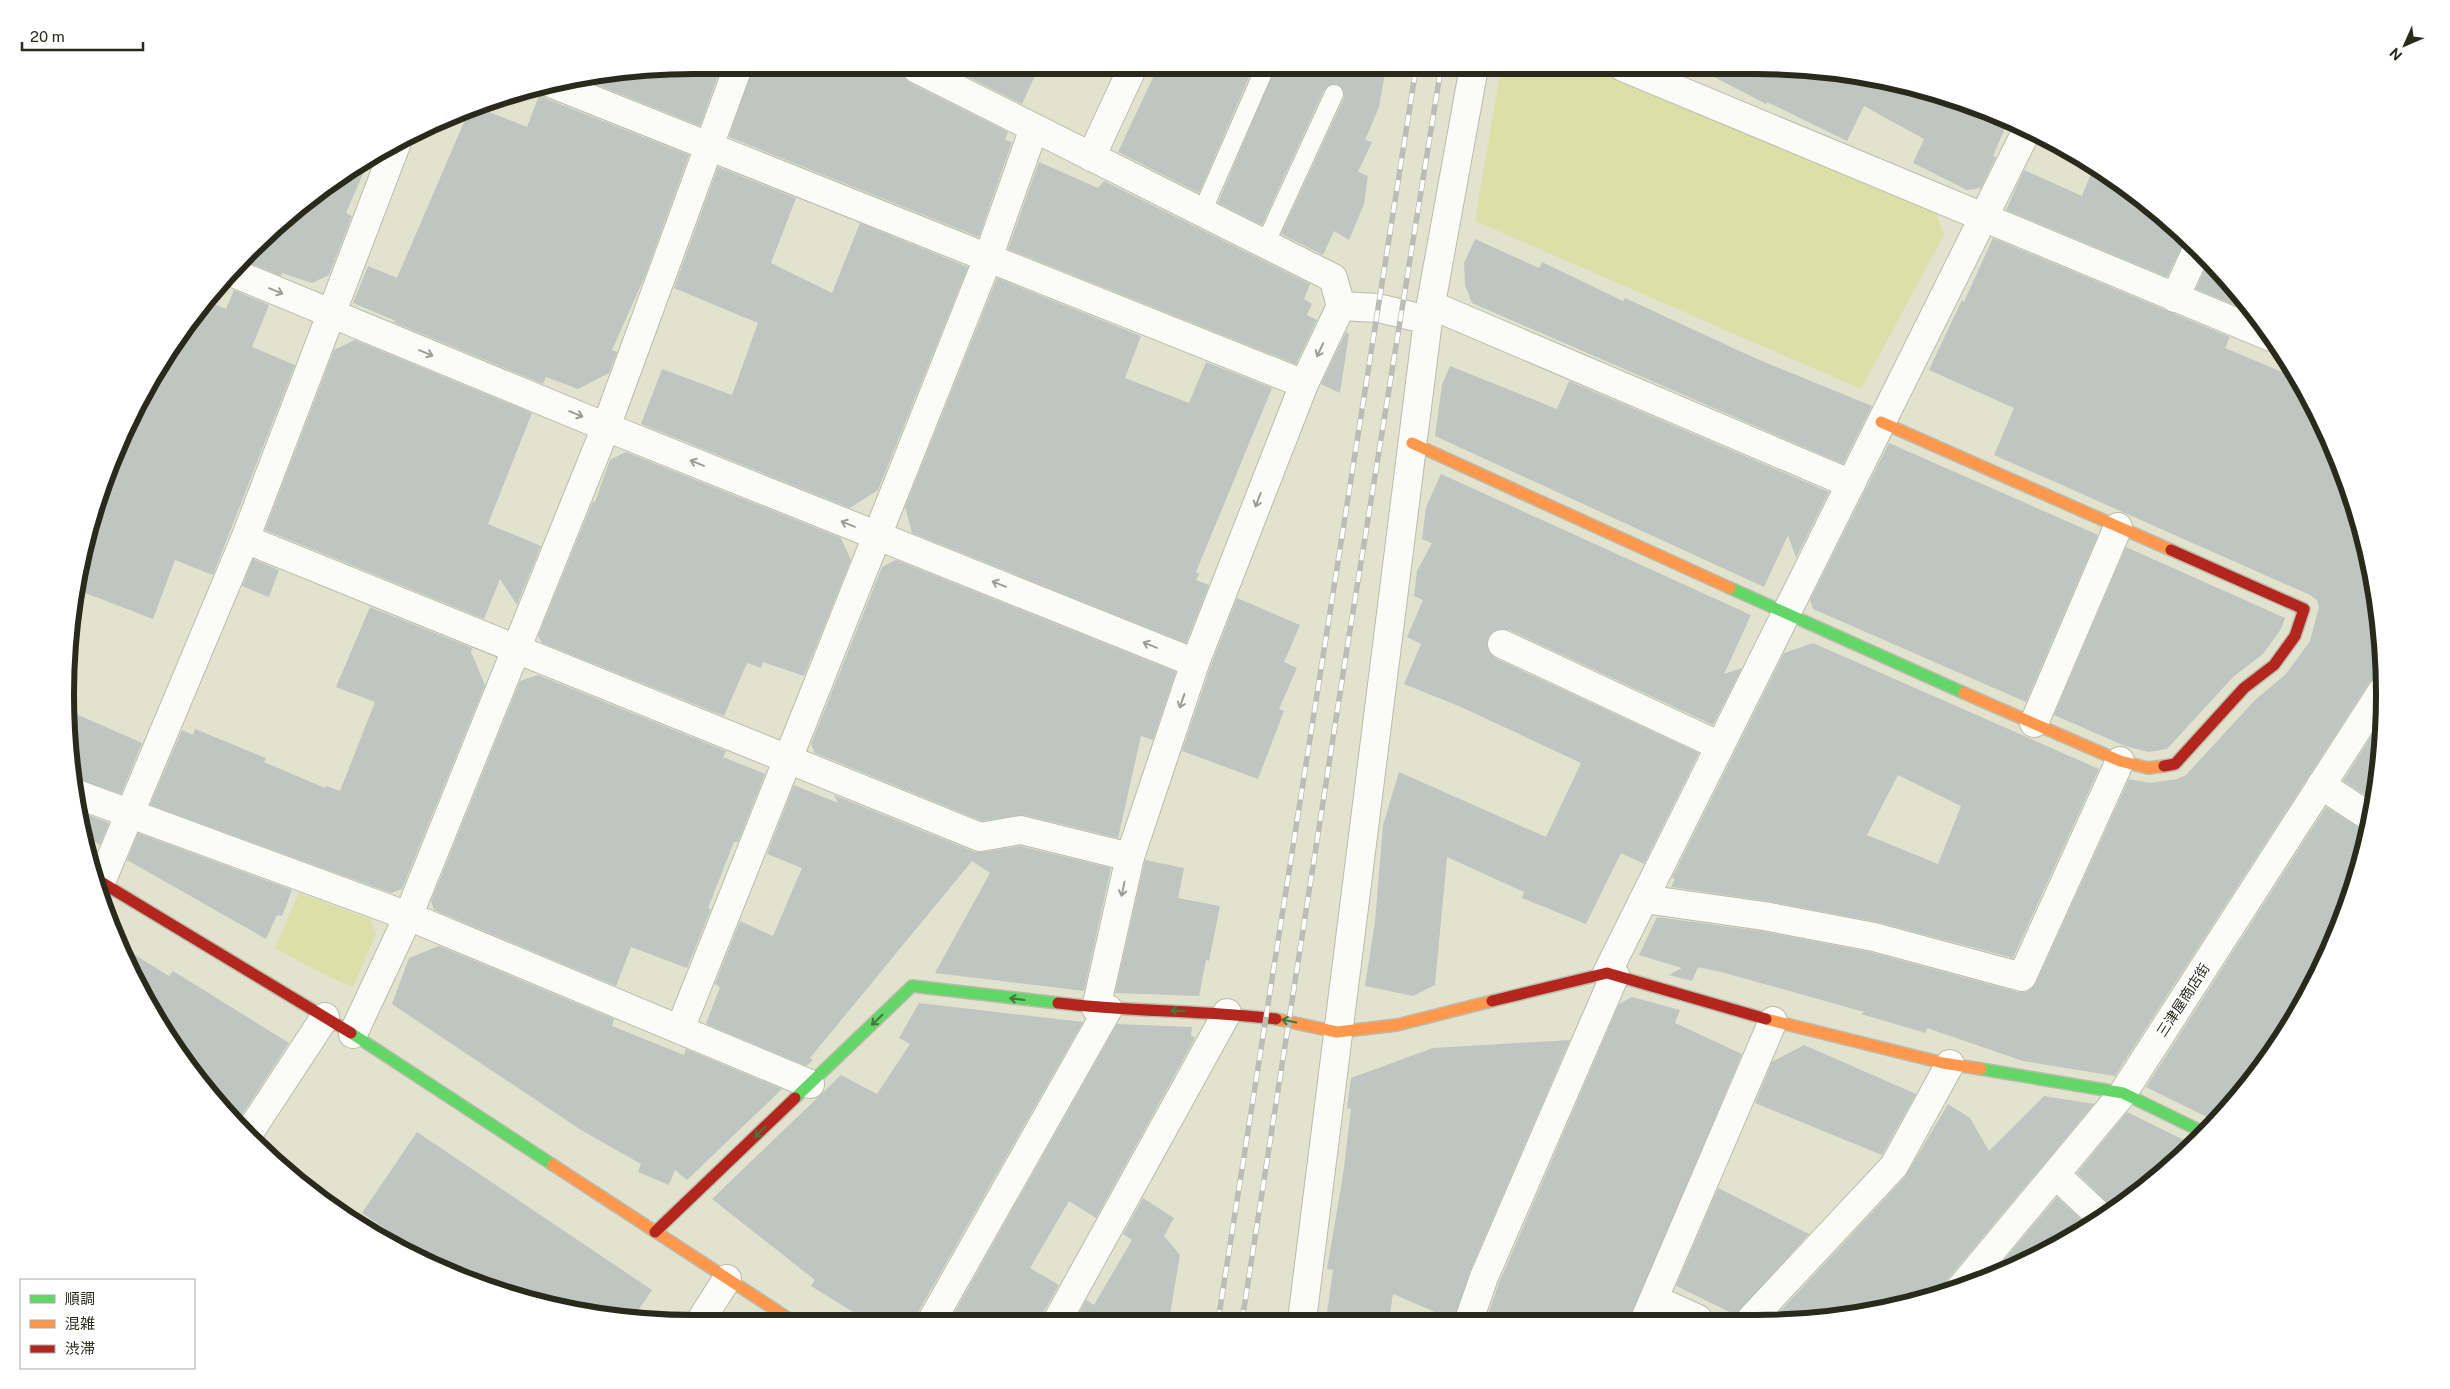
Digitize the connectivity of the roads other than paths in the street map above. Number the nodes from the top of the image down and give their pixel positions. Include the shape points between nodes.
1 (736, 74) edge
2 (927, 74) edge
3 (1130, 74) edge
4 (1262, 74) edge
5 (1473, 74) edge
6 (1640, 74) edge
7 (563, 88) edge
8 (1334, 94) dead end
9 (1034, 128) junction
10 (2024, 135) edge
11 (709, 147) junction
12 (393, 152) edge
13 (1091, 157) junction
14 (1202, 212) junction
15 (1984, 216) junction
16 (1264, 244) junction
17 (2194, 256) edge
18 (988, 258) junction
19 (238, 275) edge
20 (2174, 298) junction
21 (1341, 306) junction
22 (1429, 312) junction
23 (332, 314) junction
24 (2259, 332) edge
25 (1304, 384) junction
26 (1882, 422) junction
27 (606, 426) junction
28 (1412, 443) junction
29 (1850, 484) junction
30 (2118, 527) junction
31 (877, 536) junction
32 (245, 540) junction
33 (1786, 614) junction
34 (1502, 644) dead end
35 (515, 648) junction
36 (1195, 663) junction
37 (2376, 700) edge
38 (2034, 723) junction
39 (1720, 746) junction
40 (788, 758) junction
41 (2120, 761) junction
42 (2321, 785) junction
43 (83, 796) edge
44 (129, 814) junction
45 (2364, 814) edge
46 (1130, 857) junction
47 (101, 875) edge
48 (104, 885) edge
49 (1644, 899) junction
50 (408, 916) junction
51 (1611, 974) junction
52 (1102, 1008) junction
53 (1227, 1013) junction
54 (325, 1017) junction
55 (1773, 1021) junction
56 (680, 1029) junction
57 (1337, 1032) junction
58 (353, 1034) junction
59 (1950, 1064) junction
60 (810, 1084) junction
61 (2123, 1093) junction
62 (252, 1129) edge
63 (2197, 1130) edge
64 (2056, 1175) junction
65 (2097, 1213) edge
66 (655, 1232) junction
67 (1971, 1276) edge
68 (727, 1279) junction
69 (1649, 1309) edge
70 (704, 1315) edge
71 (783, 1315) edge
72 (935, 1315) edge
73 (1060, 1315) edge
74 (1303, 1315) edge
75 (1471, 1315) edge
76 (1678, 1315) edge
77 (1755, 1315) edge

1 - 11 street
2 - 9 street
3 - 13 street
4 - 14 lane
5 - 22 street
6 - 15 street
7 - 11 street
8 - 16 lane
9 - 13 street
9 - 18 street
10 - 15 street
11 - 18 street
11 - 27 street
12 - 23 street
13 - 14 street
14 - 16 street
15 - 20 street
15 - 26 street
16 - 21 street via 1333,278
17 - 20 street
18 - 25 street
18 - 31 street
19 -> 23 street
20 - 24 street
21 - 22 street
21 -> 25 street
22 - 28 street
22 - 29 street
23 -> 27 street
23 - 32 street
25 -> 36 street
26 - 29 street
26 - 30 street
31 -> 27 street
27 - 35 street
28 - 33 street
28 - 57 street
29 - 33 street
30 - 38 street
30 - 41 street via 2304,609 2295,636 2274,665 2244,688 2175,764 2148,768
36 -> 31 street
31 - 40 street
32 - 35 street
32 - 44 street
33 - 38 street
33 - 39 street
34 - 39 street
35 - 40 street
35 - 50 street
36 -> 46 street
37 - 42 street, 三津屋商店街
38 - 41 street
39 - 49 street
40 - 46 street via 980,837 1021,830
40 - 56 street
41 - 49 street via 2022,977 1874,937 1764,916
42 - 45 street
42 - 61 street, 三津屋商店街
43 - 44 street
44 - 47 street
44 - 50 street
46 -> 52 street
48 - 54 street
49 - 51 street
50 - 56 street
50 - 58 street
51 - 55 street
51 - 57 street via 1397,1025
51 - 75 street
53 -> 52 street
52 -> 60 street via 912,986
52 - 72 street
57 -> 53 street via 1278,1019
53 - 73 street
54 - 58 street
54 - 62 street
55 - 59 street
55 - 69 street
56 - 60 street
57 - 74 street
58 - 66 street
59 - 61 street
59 - 77 street via 1894,1166
60 -> 66 street
61 - 63 street
61 - 64 street, 三津屋商店街
64 - 65 street
64 - 67 street, 三津屋商店街
66 - 68 street
68 - 70 street
68 - 71 street
69 - 76 street

